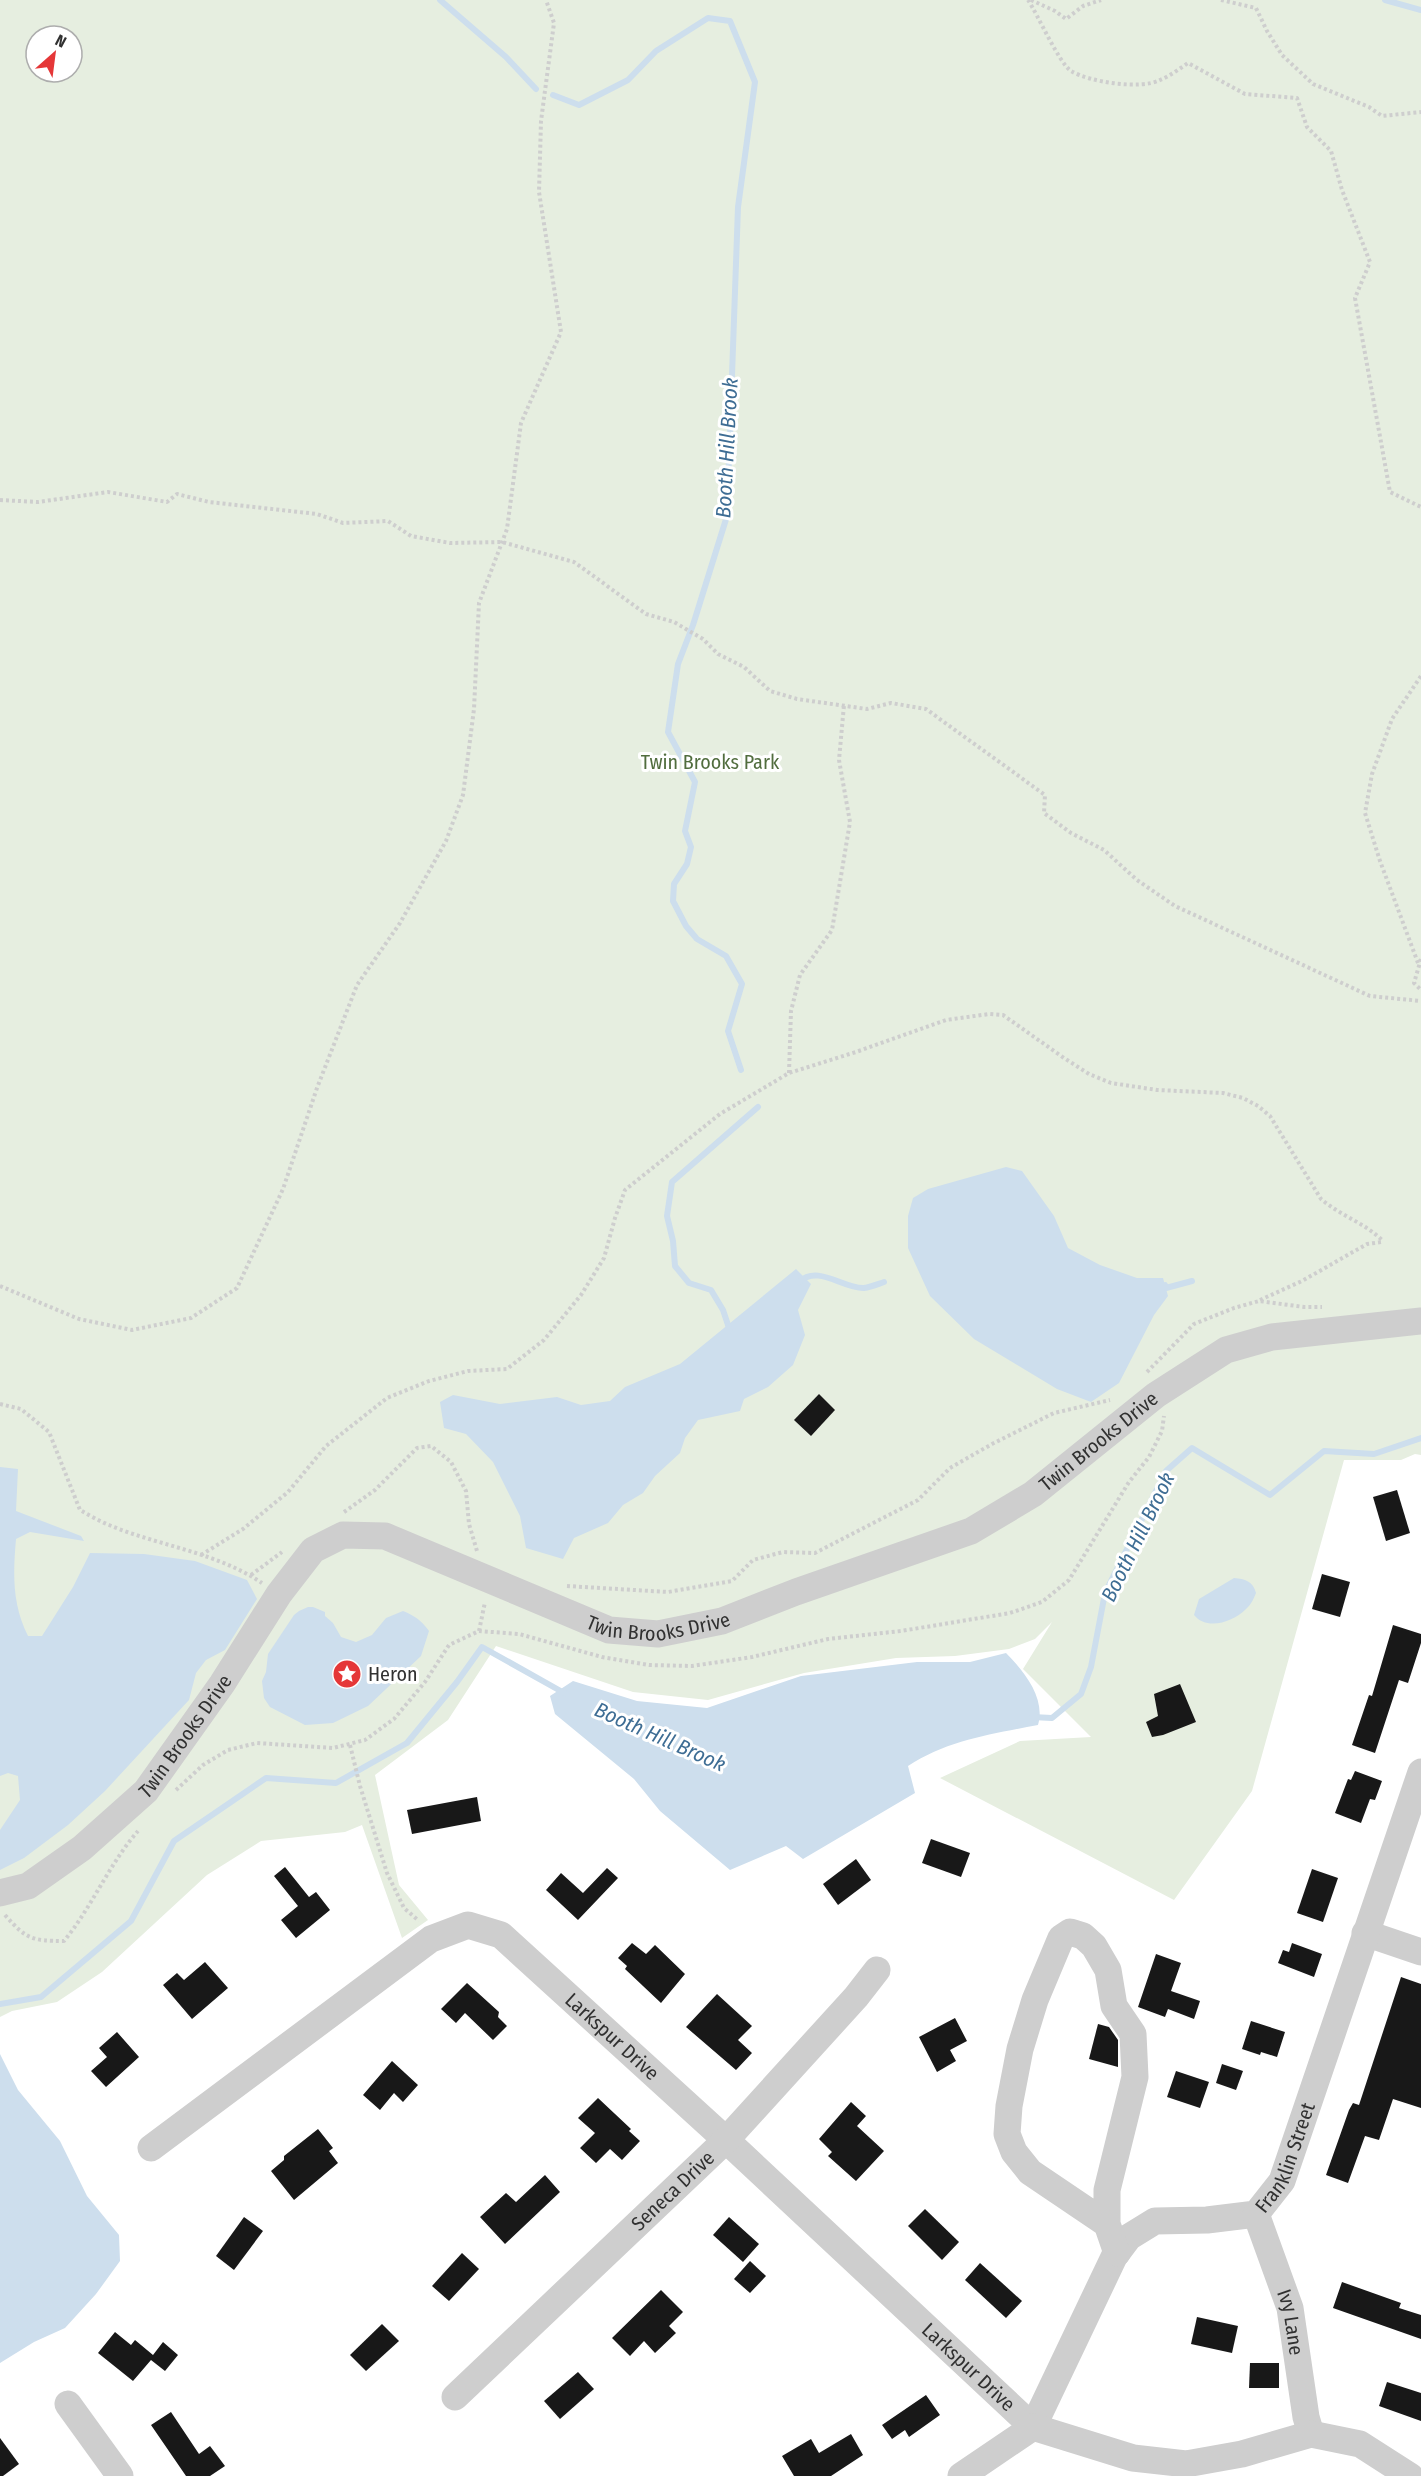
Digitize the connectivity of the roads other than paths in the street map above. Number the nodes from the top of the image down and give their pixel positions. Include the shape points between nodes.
1 (1421, 1321) edge
2 (1421, 1772) edge
3 (0, 1893) edge
4 (1365, 1933) junction
5 (1421, 1952) edge
6 (877, 1970) dead end
7 (726, 2140) junction
8 (151, 2148) dead end
9 (1256, 2214) junction
10 (1107, 2224) junction
11 (1117, 2253) junction
12 (454, 2397) dead end
13 (68, 2404) dead end
14 (1033, 2427) junction
15 (1311, 2434) junction
16 (120, 2476) edge
17 (961, 2476) edge
18 (1410, 2476) edge

1 - 3 street, Twin Brooks Drive via 1272,1337 1226,1350 1156,1395 1033,1494 971,1532 722,1621 658,1634 609,1630 385,1536 343,1535 313,1550 279,1594 222,1684 146,1791 82,1848 28,1886
2 - 4 street, Franklin Street
4 - 5 street
4 - 9 street, Franklin Street via 1282,2181
6 - 7 street, Seneca Drive
7 - 8 street, Larkspur Drive via 501,1935 468,1925 431,1939
7 - 12 street, Seneca Drive
7 - 14 street, Larkspur Drive
9 - 11 street, Franklin Street via 1155,2221 1130,2237
9 - 15 street, Ivy Lane via 1290,2308
10 - 10 street via 1107,2190 1135,2078 1133,2034 1114,2006 1108,1970 1094,1946 1083,1936 1070,1932 1061,1938 1035,2000 1020,2049 1007,2134 1014,2152 1030,2172
10 - 11 street
11 - 14 street, Franklin Street
13 - 16 street
14 - 15 street via 1133,2458 1186,2464 1242,2454
14 - 17 street
15 - 18 street via 1360,2444

